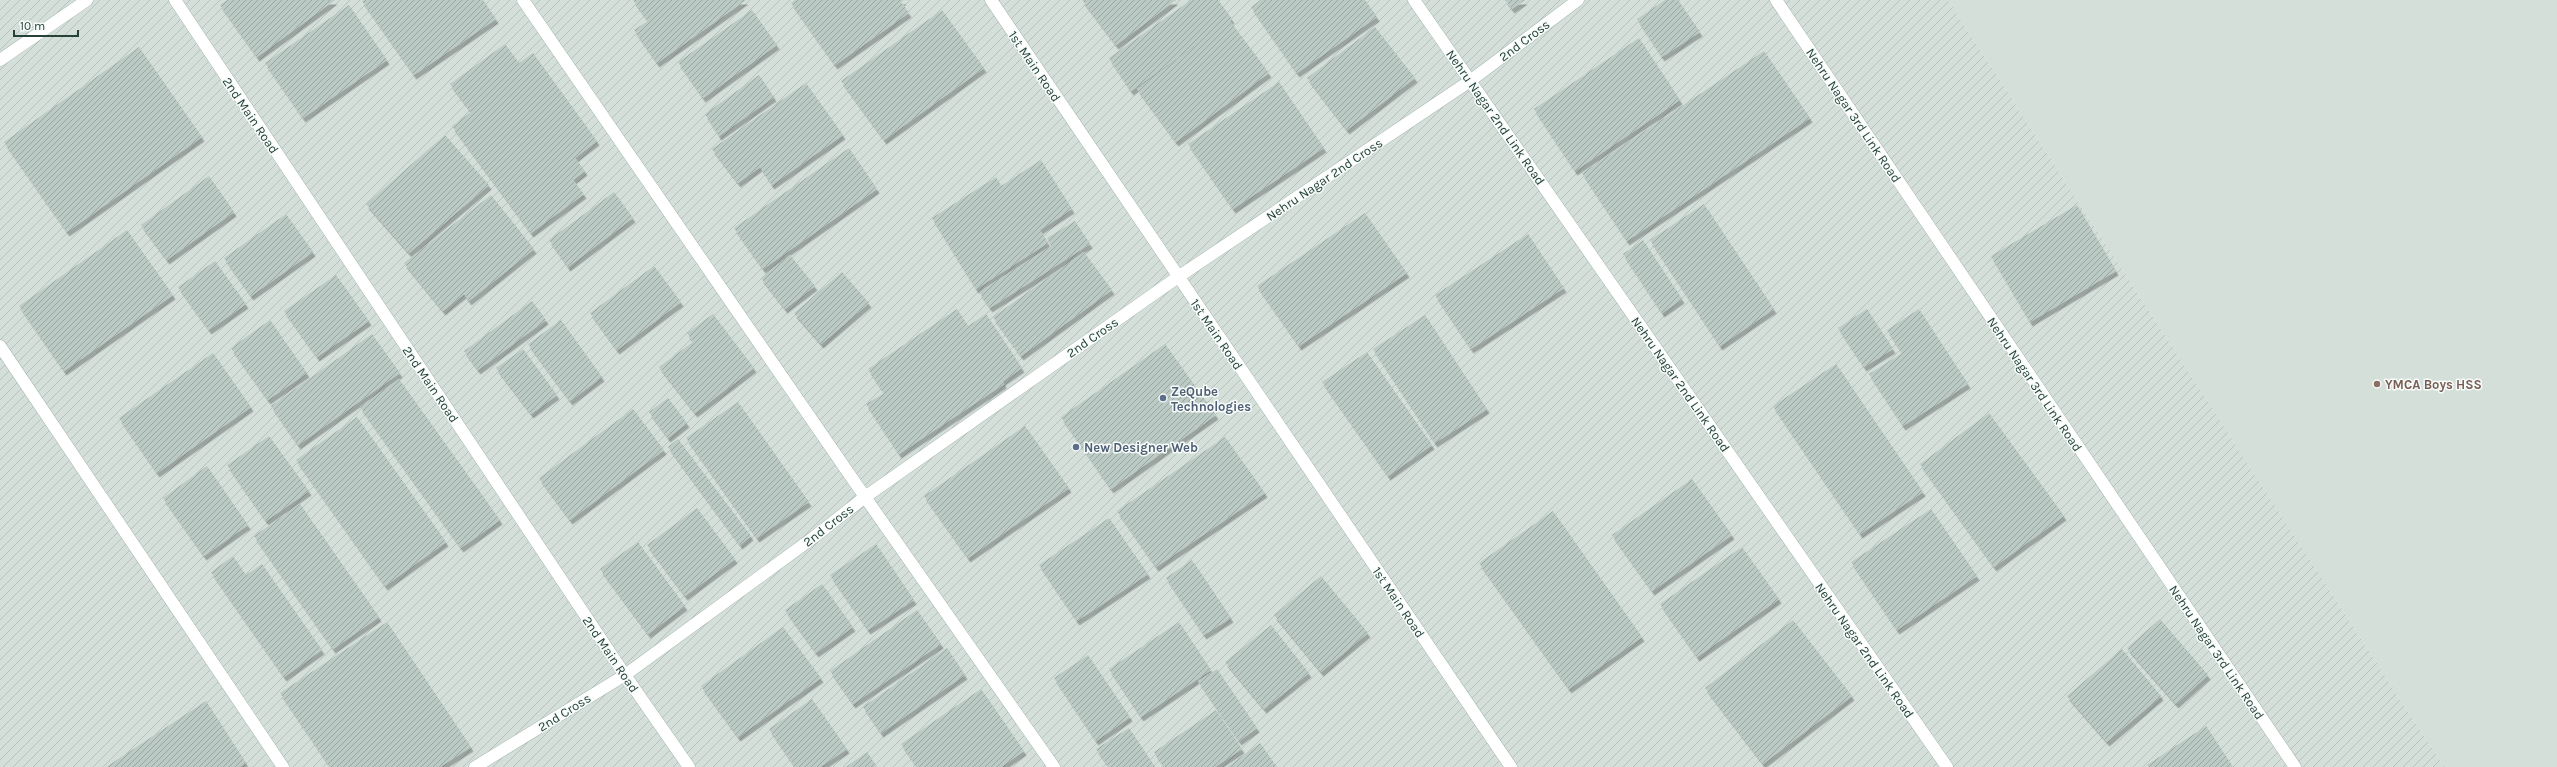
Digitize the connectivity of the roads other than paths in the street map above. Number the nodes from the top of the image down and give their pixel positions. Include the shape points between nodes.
1 (87, 0) edge
2 (175, 0) edge
3 (523, 0) edge
4 (991, 0) edge
5 (1414, 0) edge
6 (1578, 0) edge
7 (1776, 0) edge
8 (0, 60) edge
9 (1470, 81) junction
10 (1178, 277) junction
11 (0, 346) edge
12 (865, 497) junction
13 (625, 675) junction
14 (283, 767) edge
15 (475, 767) edge
16 (690, 767) edge
17 (1054, 767) edge
18 (1511, 767) edge
19 (1947, 767) edge
20 (2294, 767) edge

1 - 8 street
2 - 13 street, 2nd Main Road
3 - 12 street
4 - 10 street, 1st Main Road
5 - 9 street, Nehru Nagar 2nd Link Road
6 - 9 street, 2nd Cross
7 - 20 street, Nehru Nagar 3rd Link Road
9 - 10 street, Nehru Nagar 2nd Cross
9 - 19 street, Nehru Nagar 2nd Link Road
10 - 12 street, 2nd Cross
10 - 18 street, 1st Main Road
11 - 14 street
12 - 13 street, 2nd Cross via 814,538
12 - 17 street
13 - 15 street, 2nd Cross
13 - 16 street, 2nd Main Road

